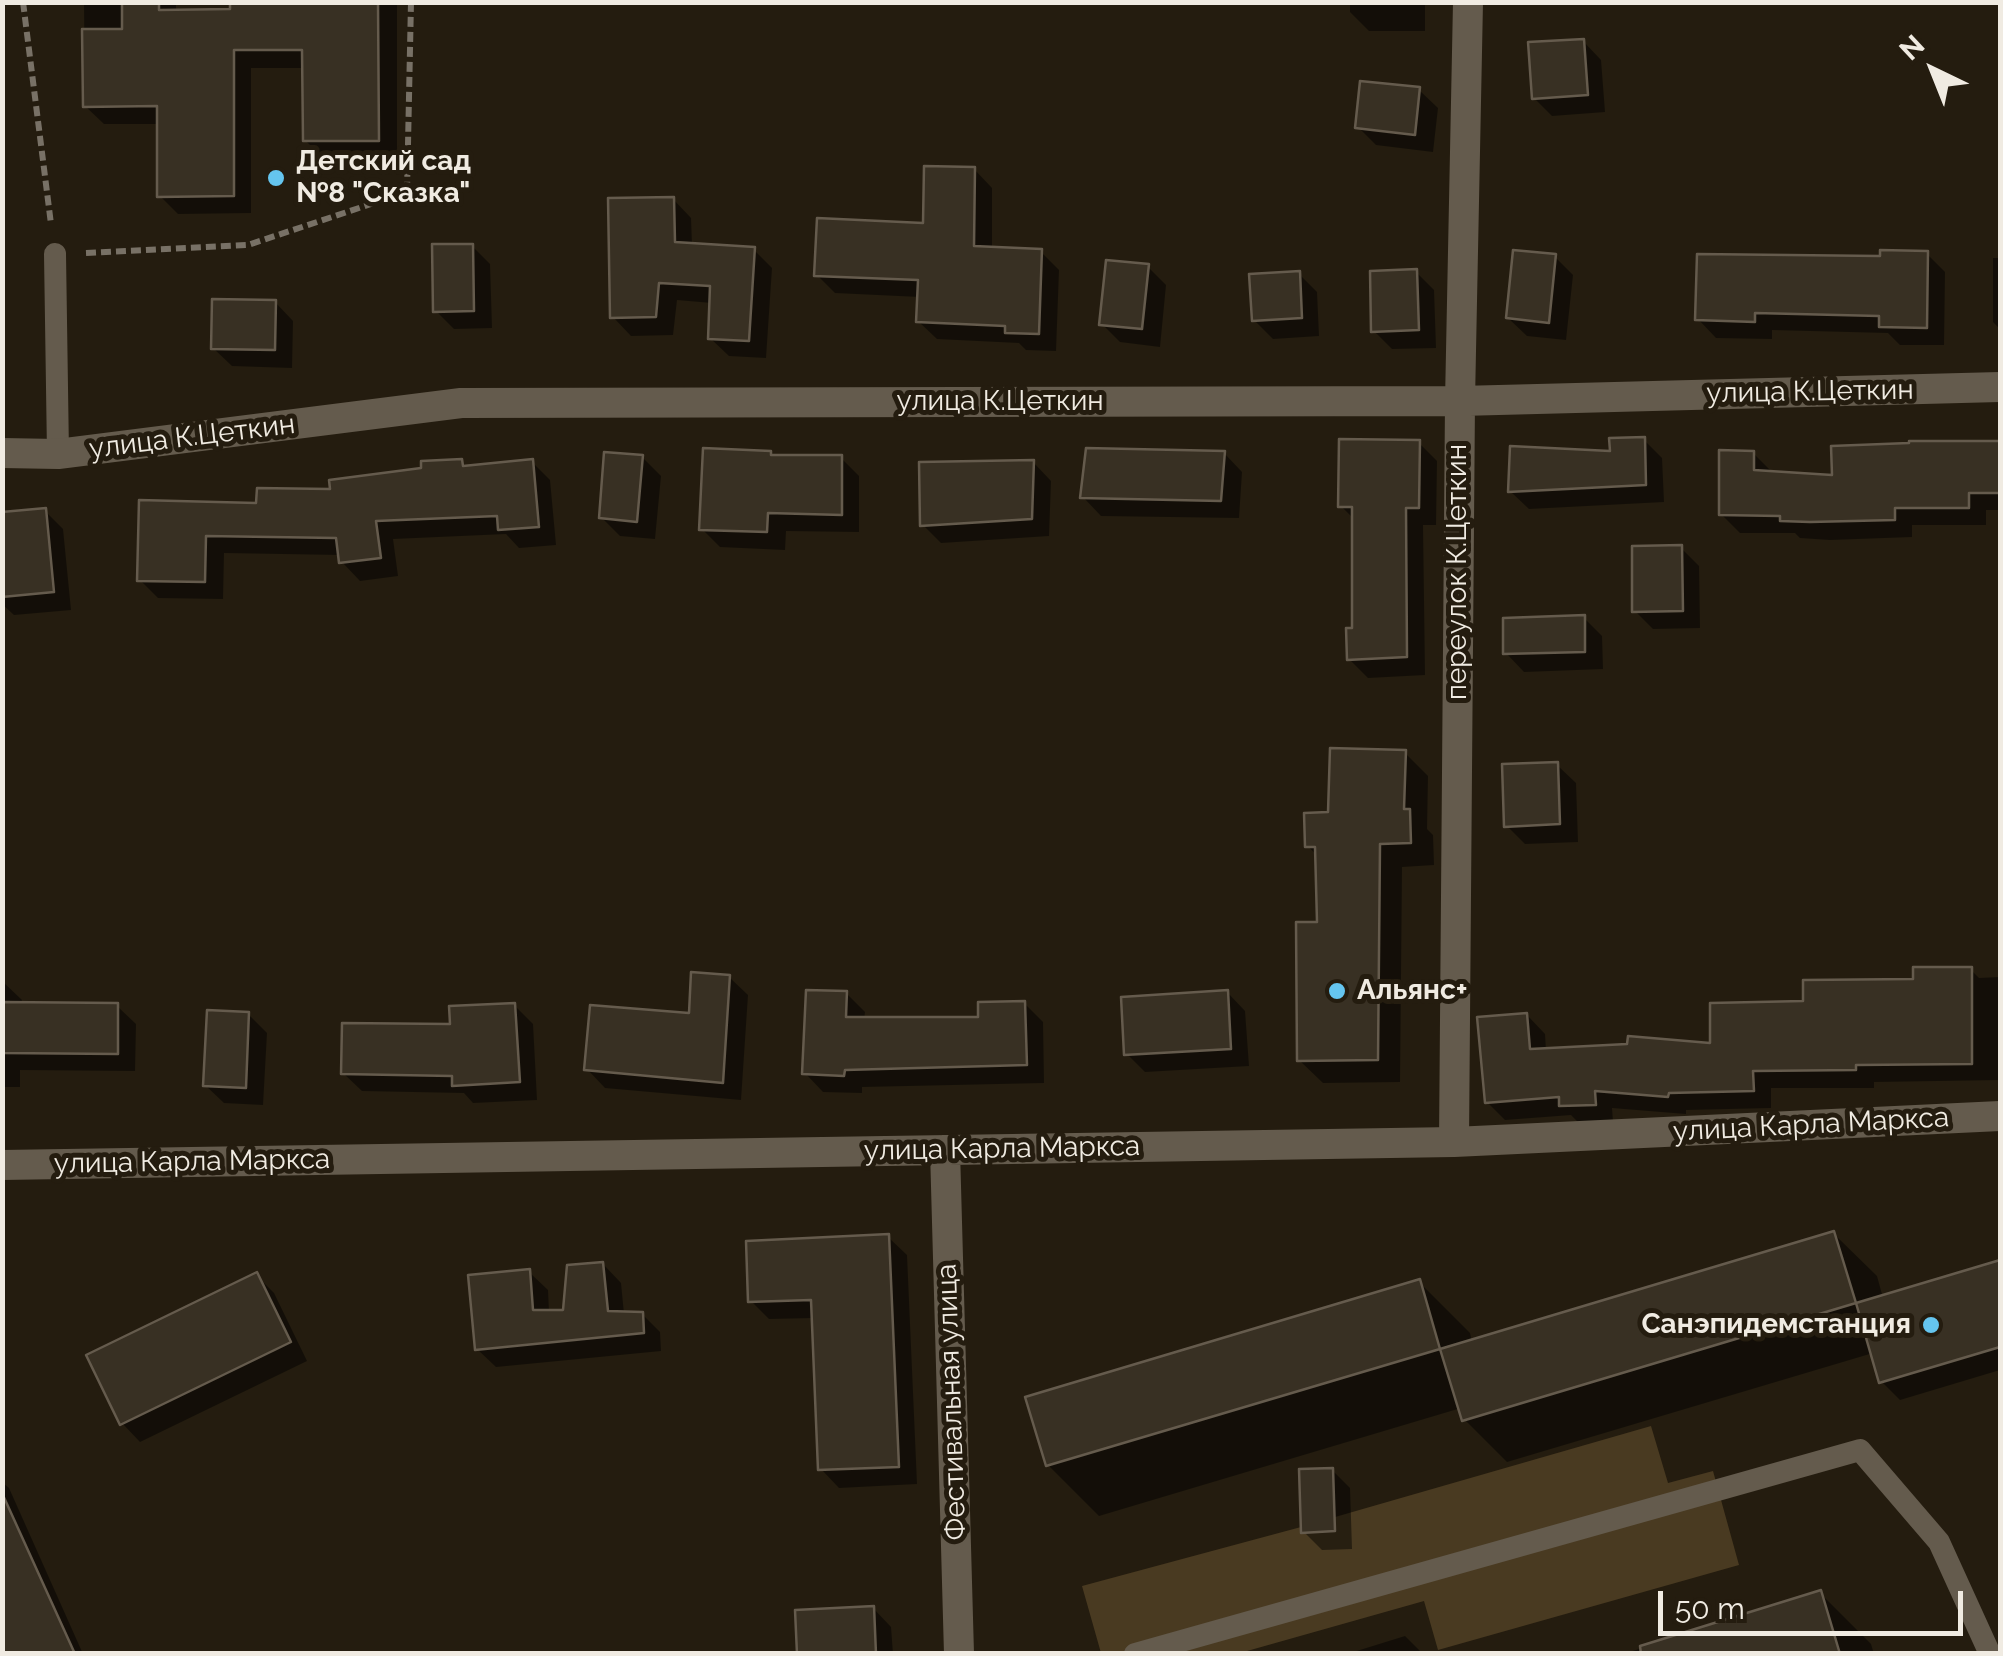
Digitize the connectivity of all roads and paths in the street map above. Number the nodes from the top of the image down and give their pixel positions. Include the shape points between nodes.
1 (23, 2) edge
2 (412, 2) edge
3 (1468, 2) edge
4 (55, 254) junction
5 (2000, 388) edge
6 (1460, 401) junction
7 (2, 453) edge
8 (58, 454) junction
9 (2000, 1116) edge
10 (1454, 1142) junction
11 (944, 1150) junction
12 (2, 1166) edge
13 (959, 1654) edge
14 (1135, 1654) edge
15 (1990, 1654) edge

1 - 4 path
2 - 4 path via 407,192 248,244
3 - 6 street, переулок К.Цеткин
4 - 8 lane
5 - 6 street, улица К.Цеткин
6 - 8 street, улица К.Цеткин via 461,403
6 - 10 street, переулок К.Цеткин
7 - 8 street, улица К.Цеткин
9 - 10 street, улица Карла Маркса
10 - 11 street, улица Карла Маркса
11 - 12 street, улица Карла Маркса
11 - 13 street, Фестивальная улица
14 - 15 lane via 1860,1450 1939,1542

